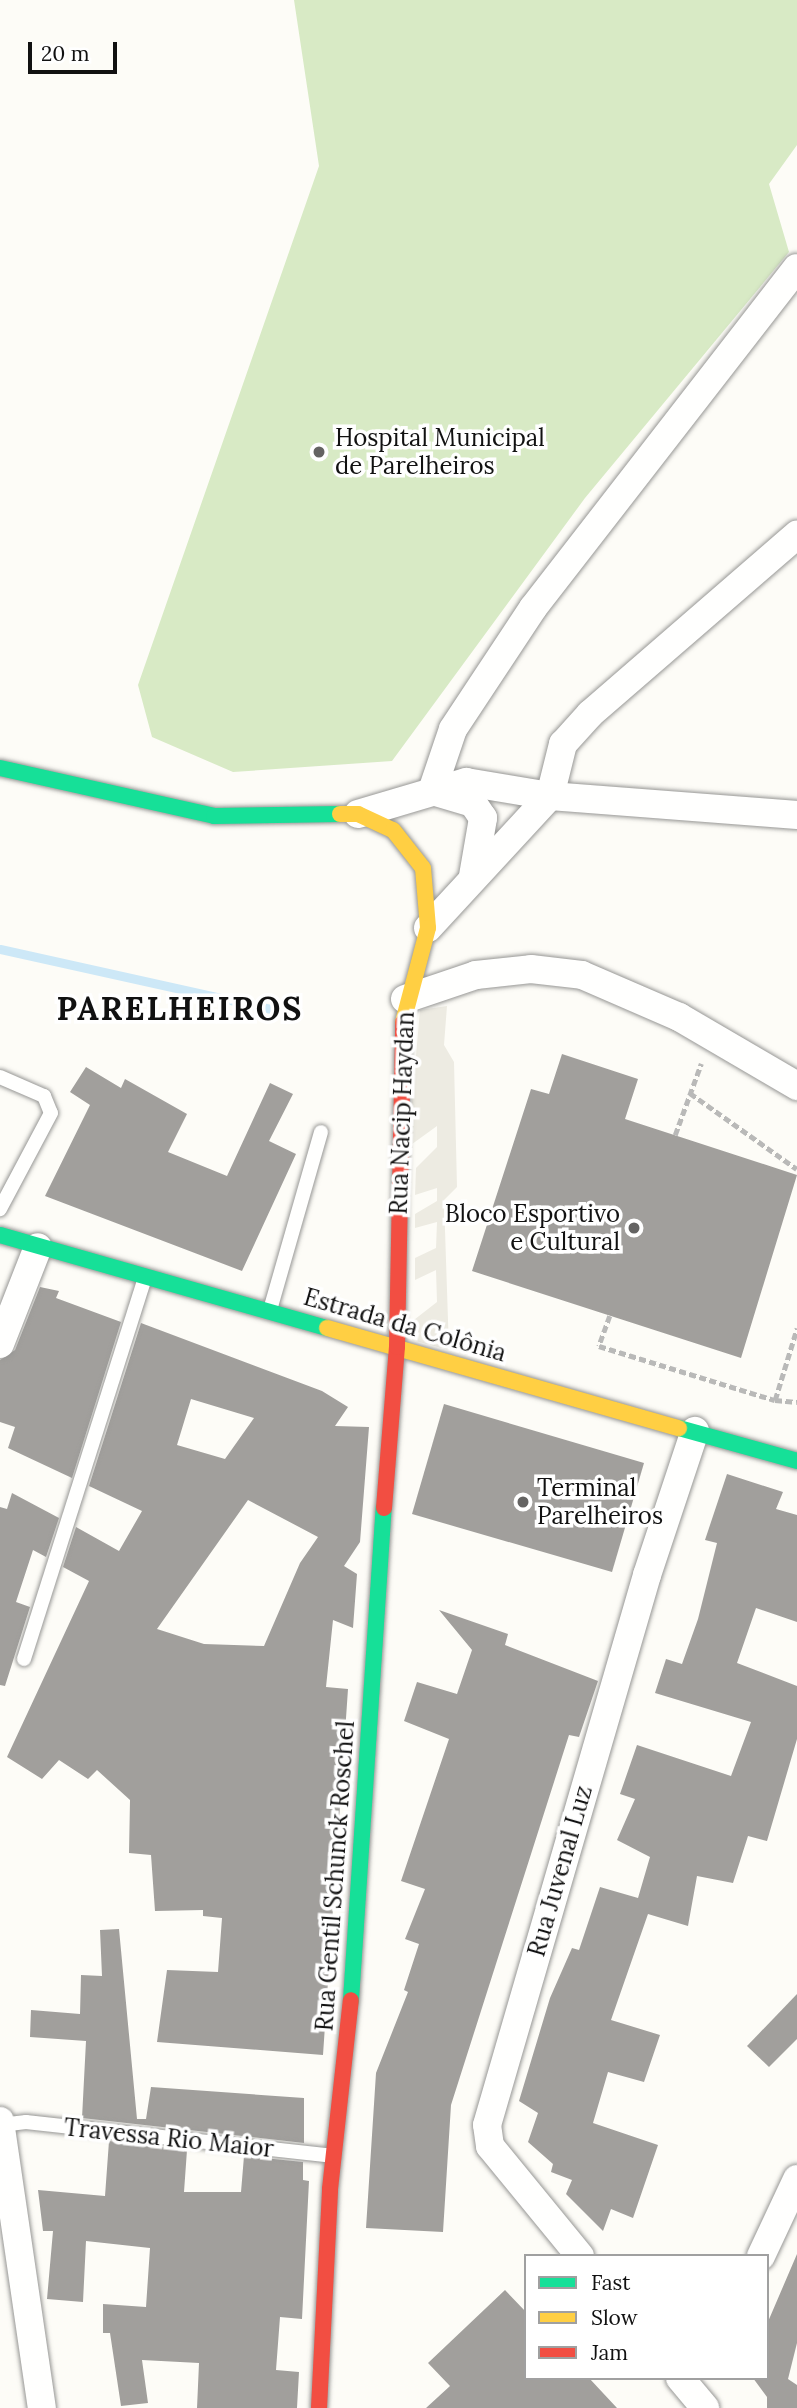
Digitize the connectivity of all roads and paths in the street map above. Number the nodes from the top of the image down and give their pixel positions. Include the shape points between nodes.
1 (797, 268) edge
2 (797, 535) edge
3 (0, 768) edge
4 (432, 790) junction
5 (550, 796) junction
6 (358, 814) junction
7 (797, 816) edge
8 (473, 876) junction
9 (428, 928) junction
10 (405, 999) junction
11 (711, 1037) junction
12 (0, 1077) edge
13 (797, 1086) edge
14 (690, 1093) junction
15 (321, 1132) dead end
16 (675, 1135) dead end
17 (797, 1169) edge
18 (0, 1209) edge
19 (0, 1235) edge
20 (38, 1247) junction
21 (146, 1276) junction
22 (270, 1311) junction
23 (610, 1316) dead end
24 (797, 1328) edge
25 (0, 1344) edge
26 (397, 1347) junction
27 (775, 1400) junction
28 (797, 1402) edge
29 (695, 1431) junction
30 (797, 1461) edge
31 (24, 1659) dead end
32 (1, 2123) edge
33 (337, 2156) junction
34 (797, 2179) edge
35 (578, 2254) edge
36 (762, 2254) edge
37 (324, 2404) edge
38 (42, 2408) edge

1 - 4 street via 496,658 453,729
2 - 5 street, Rua Nacip Haydan via 590,714 563,744
3 - 6 main road via 214,816
4 - 5 street via 466,782
4 - 6 street
4 - 8 street via 473,803 483,818
5 - 7 street
5 - 8 street, Rua Nacip Haydan
6 - 9 main road via 393,830 423,868
8 - 9 street, Rua Nacip Haydan
9 - 10 main road, Rua Nacip Haydan
10 - 11 street via 476,975 531,969 582,975
10 - 26 main road, Rua Nacip Haydan via 398,1071
11 - 13 street
11 - 14 path
12 - 18 lane via 44,1096 51,1113
14 - 16 path
14 - 17 path
15 - 22 lane
19 - 20 main road, Estrada da Colônia
20 - 21 main road, Estrada da Colônia
20 - 25 street
21 - 22 main road, Estrada da Colônia
21 - 31 lane
22 - 26 main road, Estrada da Colônia
23 - 27 path via 599,1346
24 - 27 path
26 - 29 main road, Estrada da Colônia
26 - 33 main road, Rua Gentil Schunck Roschel
27 - 28 path
29 - 30 main road, Estrada da Colônia
29 - 35 street, Rua Juvenal Luz via 487,2125 490,2146
32 - 33 lane, Travessa Rio Maior
32 - 38 street
33 - 37 main road, Rua Gentil Schunck Roschel via 326,2240
34 - 36 street

